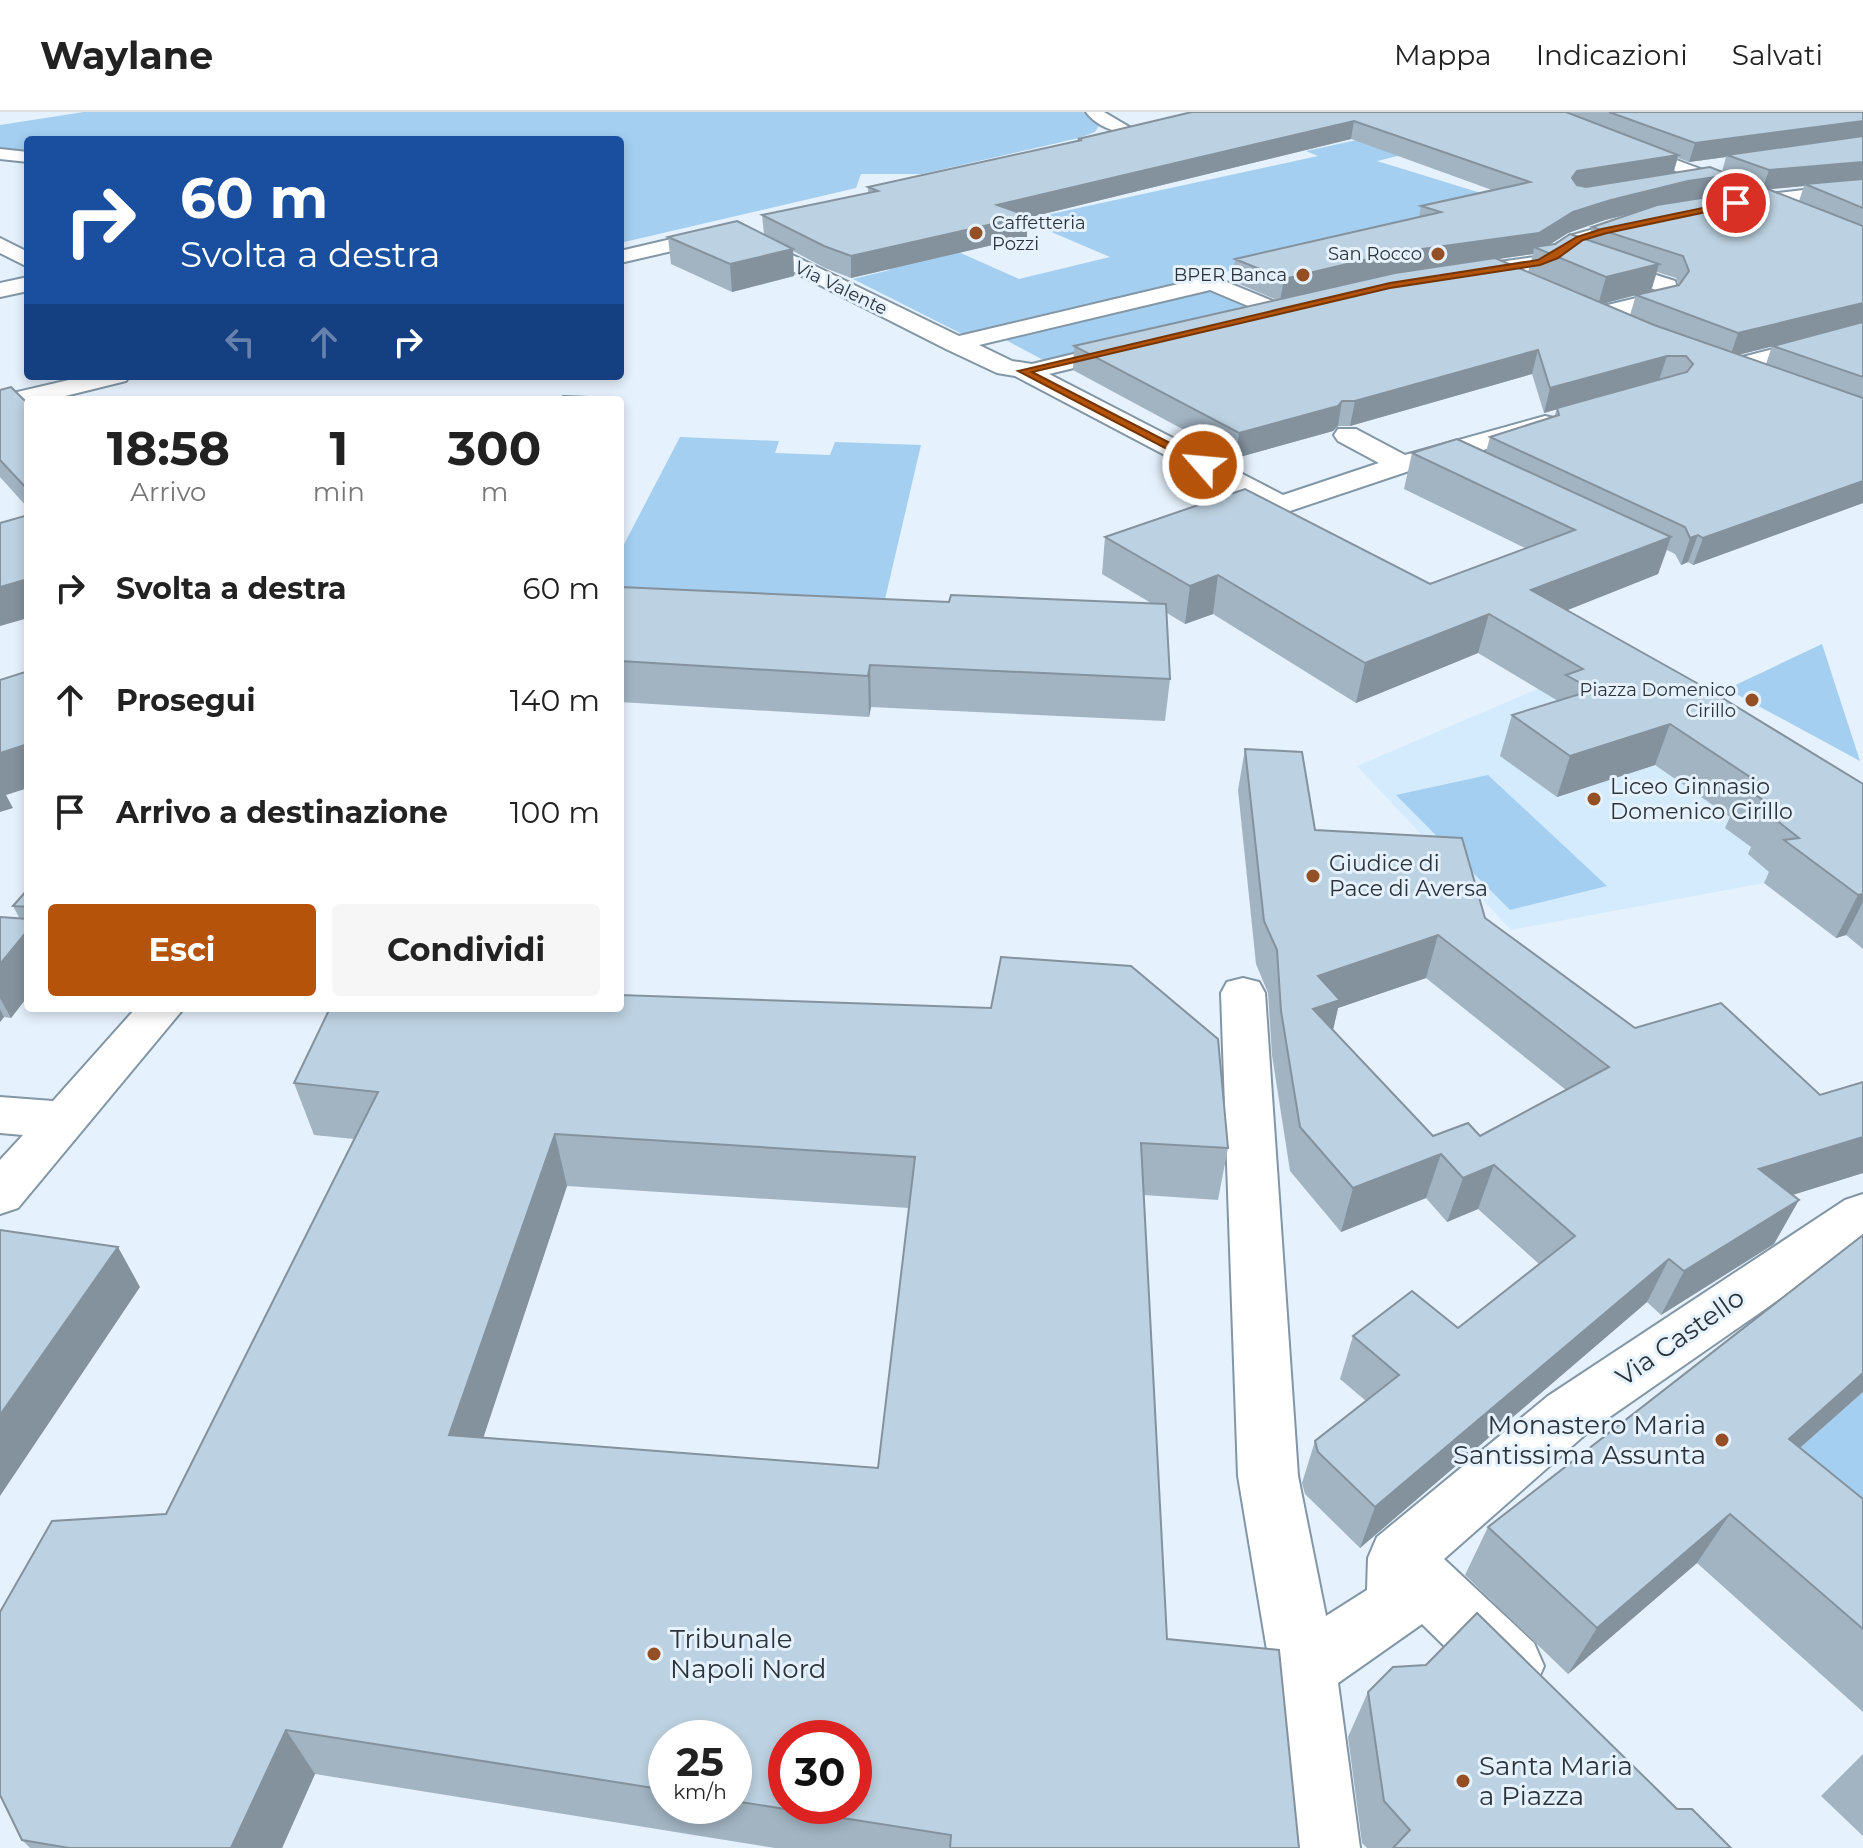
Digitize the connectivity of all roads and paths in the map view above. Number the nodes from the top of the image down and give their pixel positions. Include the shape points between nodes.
1 (1094, 112) edge
2 (1106, 112) edge
3 (1532, 112) edge
4 (1602, 121) dead end
5 (1574, 126) junction
6 (0, 154) edge
7 (24, 157) edge
8 (1727, 165) edge
9 (1679, 177) junction
10 (1863, 189) edge
11 (1761, 199) junction
12 (1710, 208) edge
13 (1674, 214) edge
14 (1799, 214) edge
15 (757, 225) dead end
16 (729, 232) junction
17 (0, 244) edge
18 (1561, 250) junction
19 (624, 256) edge
20 (24, 259) edge
21 (1492, 270) junction
22 (1433, 278) edge
23 (24, 285) edge
24 (1531, 287) edge
25 (0, 290) edge
26 (1569, 304) edge
27 (1305, 305) edge
28 (1277, 311) junction
29 (1595, 315) junction
30 (1247, 319) edge
31 (1632, 331) edge
32 (1863, 333) edge
33 (1157, 341) edge
34 (954, 344) junction
35 (1699, 357) edge
36 (1728, 368) junction
37 (1023, 371) junction
38 (100, 380) edge
39 (1773, 385) edge
40 (33, 396) edge
41 (24, 398) edge
42 (0, 404) edge
43 (1567, 417) edge
44 (1347, 435) dead end
45 (1437, 455) junction
46 (1402, 465) junction
47 (1479, 475) edge
48 (1243, 993) dead end
49 (159, 1012) edge
50 (0, 1115) edge
51 (65, 1120) junction
52 (0, 1194) edge
53 (1863, 1214) edge
54 (1399, 1558) junction
55 (1303, 1668) junction
56 (1548, 1703) edge
57 (1324, 1848) edge

1 - 2 street via 1121,136 1119,123
3 - 5 street
4 - 5 street
5 - 9 street
6 - 7 street
8 - 9 street
9 - 11 street via 1706,178
10 - 11 street
11 - 12 street
11 - 14 street
13 - 18 street via 1592,234
15 - 16 street
16 - 19 street
16 - 34 street, Via Valente
17 - 20 street
18 - 21 street via 1540,263
18 - 29 street via 1667,286 1662,301
21 - 22 street
21 - 24 street
23 - 25 street
26 - 29 street
27 - 28 street
28 - 30 street
28 - 34 street via 1212,283
29 - 31 street
32 - 36 street
33 - 37 street
34 - 37 street, Via Valente
35 - 36 street
36 - 39 street
37 - 46 street, Via Valente via 1281,505
38 - 40 street
41 - 42 street
43 - 45 street, Via Valente
44 - 46 street
45 - 46 street, Via Valente
45 - 47 street
48 - 55 street via 1268,1476
49 - 51 street
50 - 51 street
51 - 52 street
53 - 54 street, Via Castello via 1568,1414
54 - 55 street via 1398,1606
54 - 56 street
55 - 57 street

